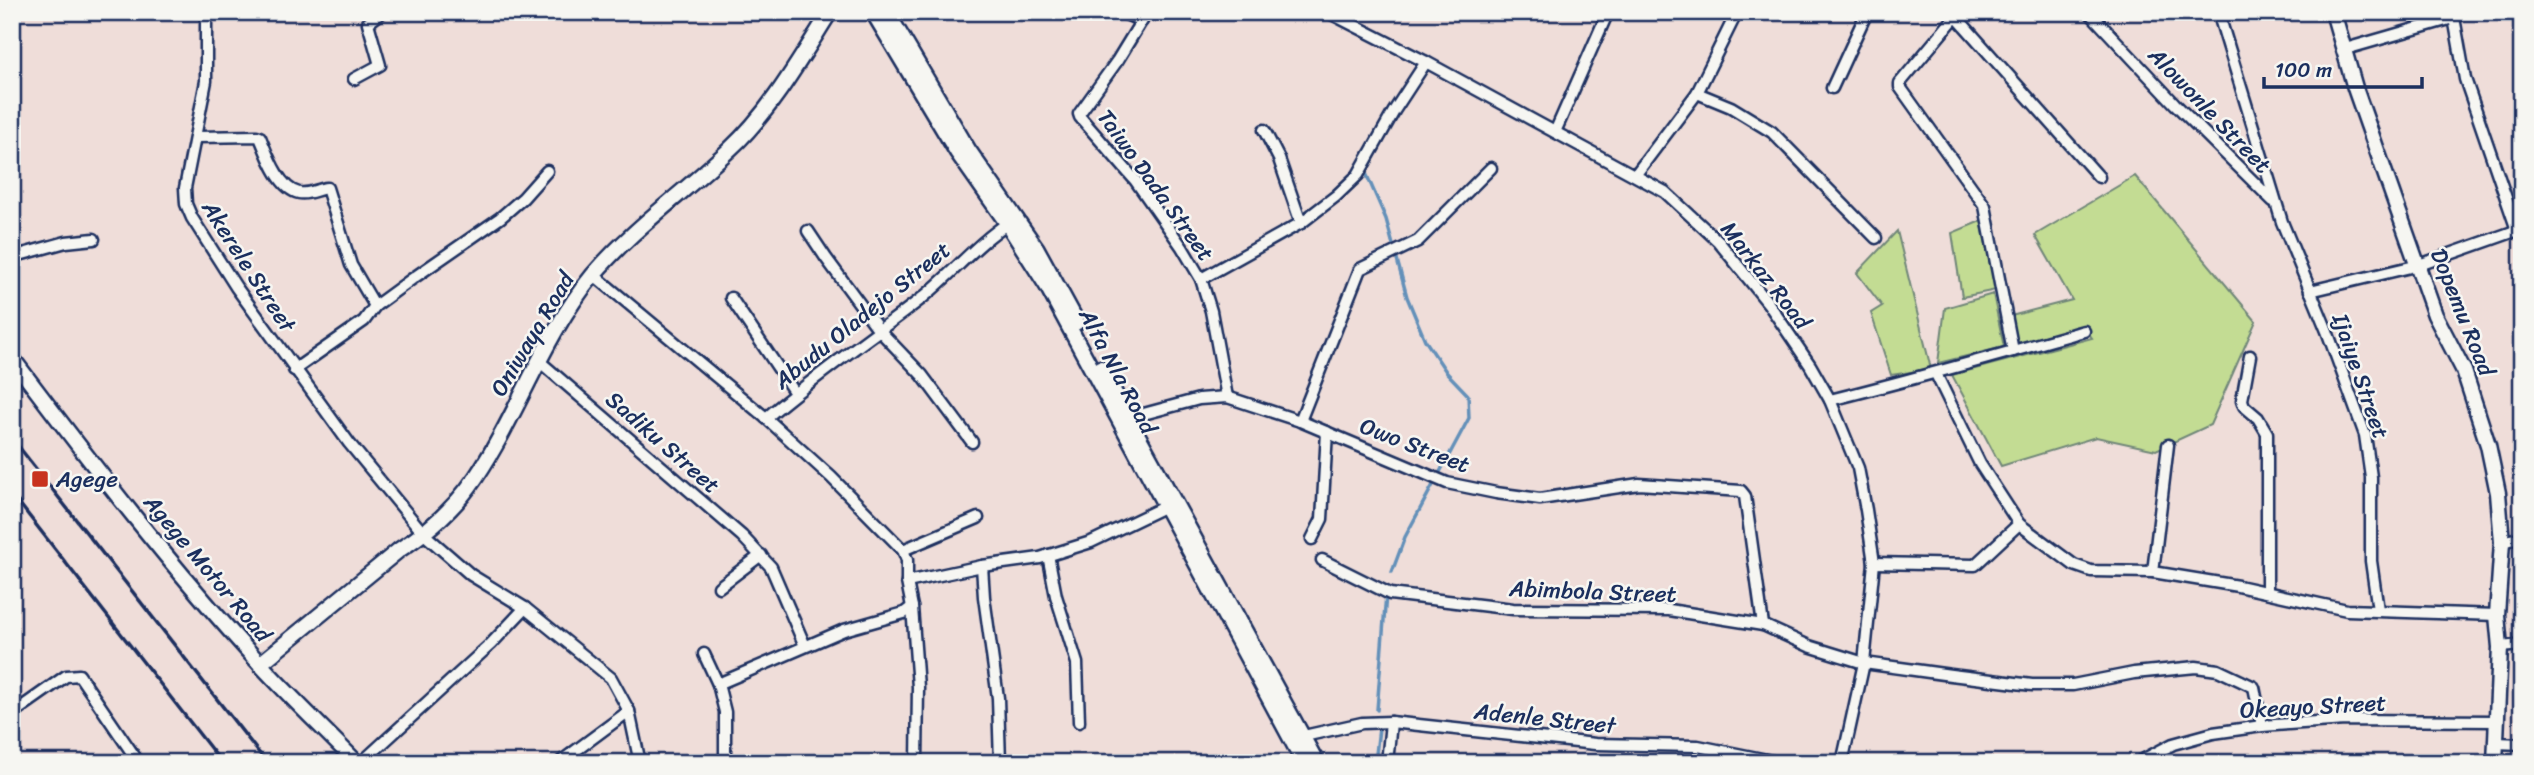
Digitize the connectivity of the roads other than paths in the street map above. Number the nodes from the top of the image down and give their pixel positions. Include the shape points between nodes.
1 (206, 12) edge
2 (382, 12) edge
3 (830, 12) edge
4 (873, 12) edge
5 (887, 12) edge
6 (1121, 12) edge
7 (1328, 12) edge
8 (1608, 12) edge
9 (1737, 12) edge
10 (1867, 12) edge
11 (2089, 12) edge
12 (2218, 12) edge
13 (2333, 12) edge
14 (1955, 14) edge
15 (2453, 15) edge
16 (1144, 17) edge
17 (2342, 50) junction
18 (1426, 62) junction
19 (354, 79) dead end
20 (1832, 88) dead end
21 (1696, 93) junction
22 (1264, 130) dead end
23 (1555, 132) junction
24 (197, 137) junction
25 (1491, 168) dead end
26 (547, 171) dead end
27 (1636, 174) junction
28 (2099, 177) dead end
29 (2276, 204) junction
30 (1011, 220) junction
31 (1301, 223) junction
32 (2519, 230) edge
33 (808, 231) dead end
34 (1876, 238) dead end
35 (94, 239) dead end
36 (12, 257) edge
37 (2419, 265) junction
38 (594, 275) junction
39 (1201, 278) junction
40 (2310, 291) junction
41 (731, 298) dead end
42 (375, 306) junction
43 (878, 330) junction
44 (2084, 331) dead end
45 (2013, 351) junction
46 (2250, 356) dead end
47 (12, 358) edge
48 (539, 361) junction
49 (295, 370) junction
50 (1936, 374) junction
51 (795, 393) junction
52 (1227, 397) junction
53 (1830, 400) junction
54 (766, 418) junction
55 (1124, 420) junction
56 (1300, 421) junction
57 (1327, 432) junction
58 (972, 442) dead end
59 (2168, 445) dead end
60 (1164, 507) junction
61 (978, 518) dead end
62 (2019, 524) junction
63 (424, 534) junction
64 (2522, 537) edge
65 (1312, 539) dead end
66 (2502, 542) junction
67 (903, 550) junction
68 (761, 555) junction
69 (1048, 555) junction
70 (1322, 560) dead end
71 (1874, 563) junction
72 (982, 566) junction
73 (2153, 572) junction
74 (907, 582) junction
75 (719, 587) dead end
76 (2267, 591) junction
77 (912, 607) junction
78 (525, 608) junction
79 (2378, 610) junction
80 (2497, 615) junction
81 (1763, 625) junction
82 (2522, 645) edge
83 (805, 646) junction
84 (2500, 647) junction
85 (704, 654) dead end
86 (1864, 663) junction
87 (260, 664) junction
88 (718, 684) junction
89 (629, 711) junction
90 (12, 714) edge
91 (2497, 721) junction
92 (1079, 722) dead end
93 (1391, 722) junction
94 (2262, 726) junction
95 (1299, 740) junction
96 (2496, 743) junction
97 (2522, 744) edge
98 (139, 763) edge
99 (359, 763) edge
100 (559, 763) edge
101 (640, 763) edge
102 (725, 763) edge
103 (917, 763) edge
104 (1000, 763) edge
105 (1304, 763) edge
106 (1317, 763) edge
107 (1387, 763) edge
108 (1782, 763) edge
109 (1842, 763) edge
110 (2137, 763) edge
111 (2496, 763) edge

1 - 24 street, Akerele Street via 206,81
2 - 19 street via 368,23 380,65
3 - 38 main road, Oniwaya Road via 794,68 732,148 629,237
4 - 30 main road, Alfa Nla Road via 957,152
5 - 30 main road, Alfa Nla Road
6 - 16 street
7 - 18 street, Markaz Road
8 - 23 street
9 - 21 street
10 - 20 street
11 - 29 street, Alowonle Street
12 - 29 street, Ijaiye Street
13 - 17 main road, Dopemu Road
14 - 28 street
14 - 45 street via 1900,87 1985,206
15 - 17 street
15 - 32 street via 2465,79
16 - 39 street, Taiwo Dada Street via 1080,117 1135,180
17 - 37 main road, Dopemu Road
18 - 23 street, Markaz Road
18 - 31 street via 1358,175
21 - 27 street
21 - 34 street via 1731,107 1772,132
22 - 31 street
23 - 27 street, Markaz Road
24 - 42 street via 260,137 275,171 290,188 310,193 327,188 351,265
24 - 49 street, Akerele Street via 185,188 186,204 236,287
25 - 56 street via 1418,241 1360,269
26 - 42 street via 500,218
27 - 53 street, Markaz Road via 1665,192 1718,241 1768,303
29 - 40 street, Ijaiye Street
30 - 43 street, Abudu Oladejo Street
30 - 55 main road, Alfa Nla Road
31 - 39 street
32 - 37 street
33 - 43 street
35 - 36 street
37 - 40 street
37 - 66 main road, Dopemu Road via 2488,445
38 - 48 main road, Oniwaya Road
38 - 54 street
39 - 52 street, Taiwo Dada Street
40 - 79 street, Ijaiye Street via 2365,435
41 - 51 street
42 - 49 street via 364,321
43 - 51 street, Abudu Oladejo Street
43 - 58 street via 922,375
44 - 45 street
45 - 50 street
46 - 76 street via 2242,401 2267,433
47 - 87 main road, Agege Motor Road via 96,470
48 - 63 main road, Oniwaya Road via 476,477
48 - 68 street, Sadiku Street
49 - 63 street, Akerele Street
50 - 53 street
50 - 62 street via 1980,464
51 - 54 street, Abudu Oladejo Street
52 - 55 street, Owo Street via 1199,399
52 - 56 street, Owo Street
53 - 71 street, Markaz Road via 1858,468
54 - 67 street
55 - 60 main road, Alfa Nla Road
55 - 95 main road, Alfa Nla Road
56 - 57 street, Owo Street
57 - 65 street via 1322,519
57 - 81 street, Owo Street via 1447,483 1540,499 1639,484 1741,491
59 - 73 street
60 - 69 street via 1091,542
60 - 95 main road, Alfa Nla Road
61 - 67 street
62 - 71 street via 1975,565
62 - 73 street via 2074,565 2091,571
63 - 78 street, Akerele Street via 471,575
63 - 87 main road, Oniwaya Road
64 - 66 street
66 - 80 main road, Dopemu Road
67 - 74 street
68 - 75 street
68 - 83 street, Sadiku Street via 771,567
69 - 72 street
69 - 92 street via 1077,663
70 - 81 street, Abimbola Street via 1391,594 1513,609 1669,610
71 - 86 street, Markaz Road
72 - 74 street
72 - 104 street via 998,698
73 - 76 street
74 - 77 street
76 - 79 street via 2347,610
77 - 83 street
77 - 103 street
78 - 89 street, Akerele Street via 611,678
78 - 99 street
79 - 80 street
80 - 84 main road, Dopemu Road
81 - 86 street, Abimbola Street
82 - 84 street
83 - 88 street
84 - 91 main road, Dopemu Road
85 - 88 street
86 - 94 street, Abimbola Street via 2032,685 2073,685 2170,668 2218,670 2254,687
86 - 109 street, Markaz Road
87 - 99 main road, Agege Motor Road
88 - 102 street via 725,712
89 - 100 street
89 - 101 street, Akerele Street
90 - 98 street via 66,676 79,675
91 - 94 street, Okeayo Street via 2344,720
91 - 96 main road, Dopemu Road
93 - 95 street, Adenle Street via 1362,723
93 - 107 street
93 - 108 street, Adenle Street via 1595,744 1698,746
94 - 110 street, Okeayo Street via 2173,744
95 - 105 main road, Alfa Nla Road
95 - 106 main road, Alfa Nla Road
96 - 97 street
96 - 111 main road, Dopemu Road

